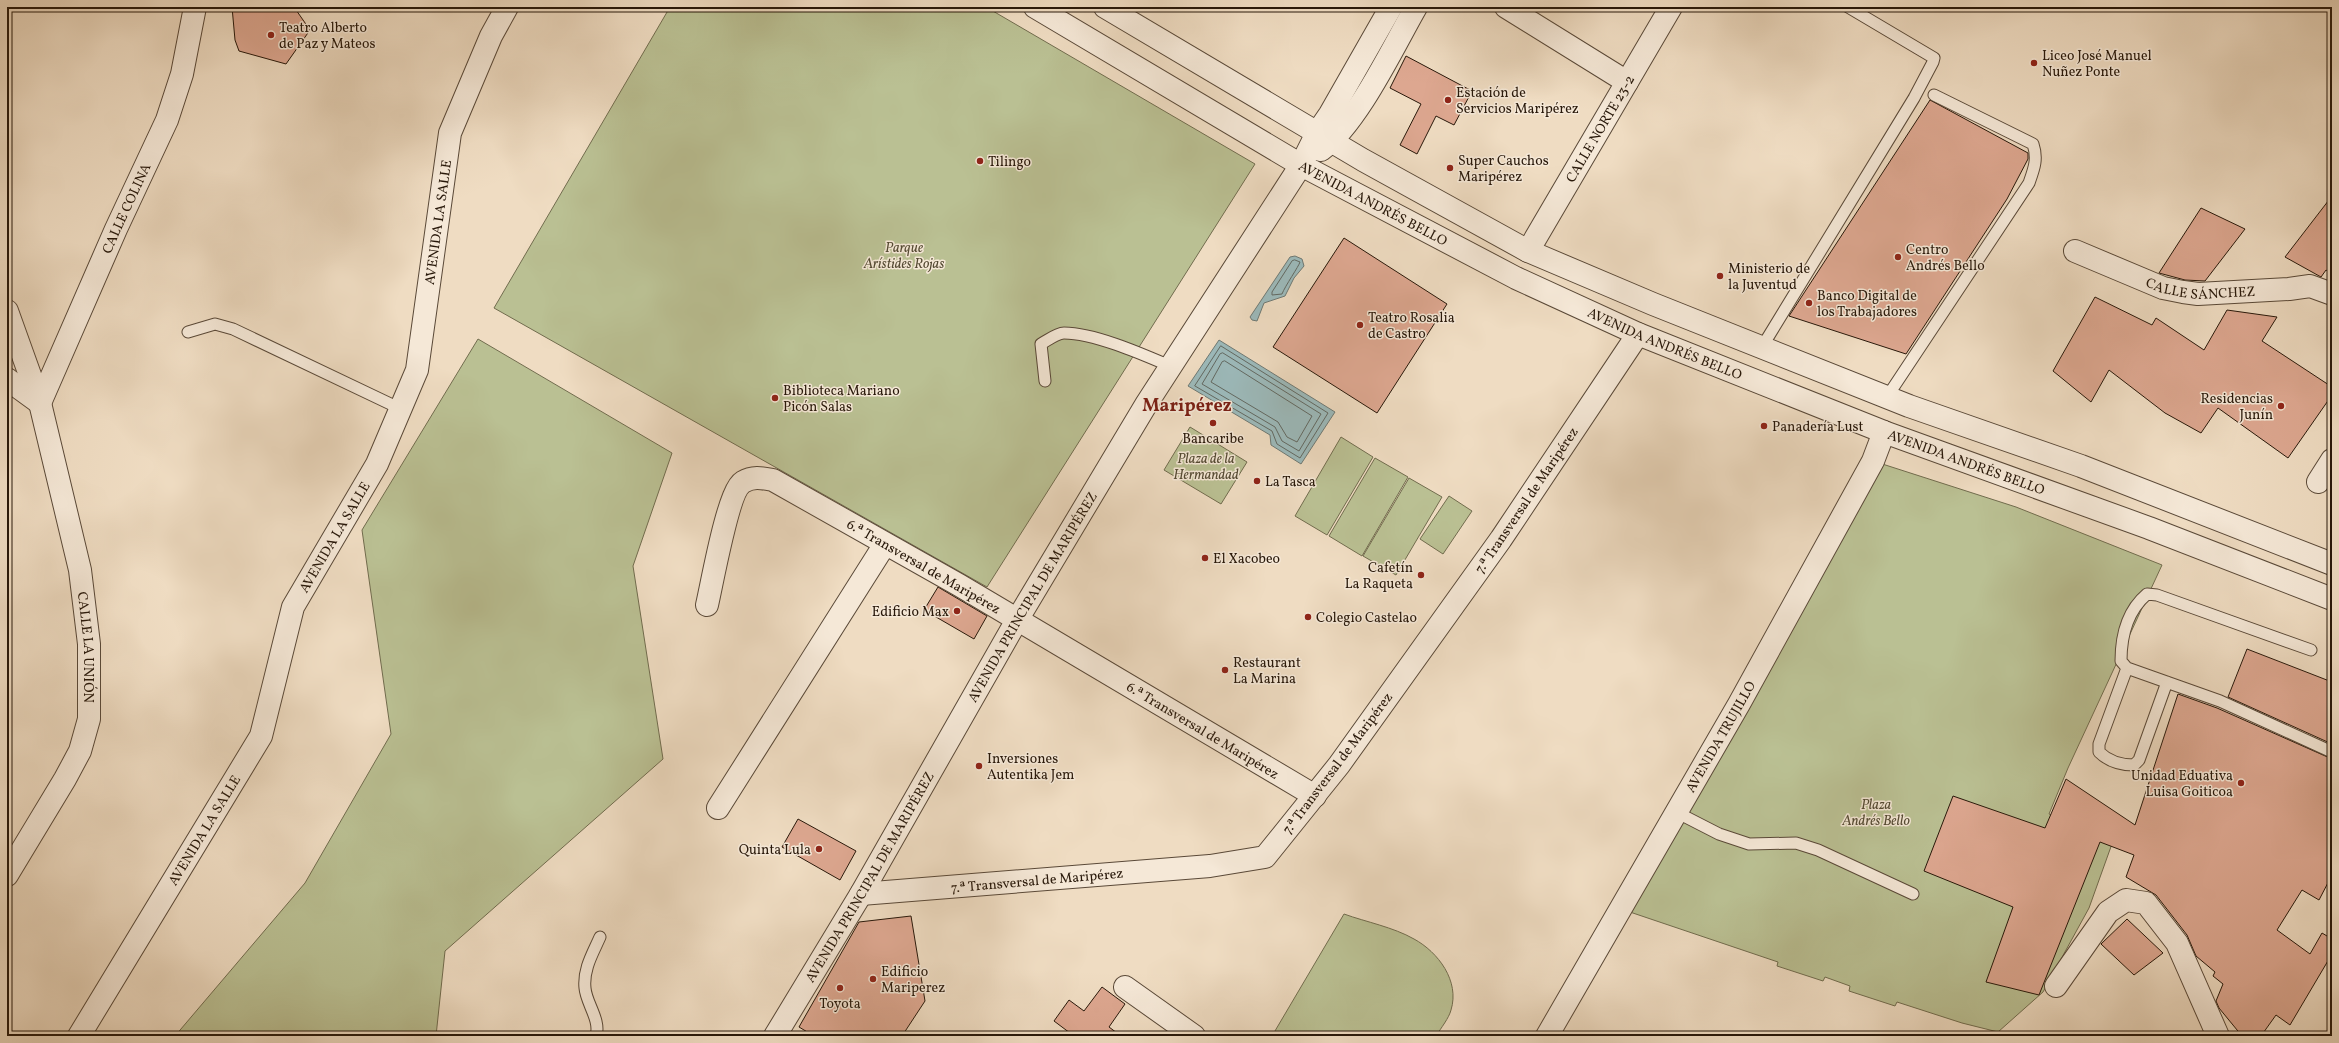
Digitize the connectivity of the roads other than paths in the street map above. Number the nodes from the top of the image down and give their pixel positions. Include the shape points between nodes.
1 (195, 7) edge
2 (507, 7) edge
3 (1035, 7) edge
4 (1105, 7) edge
5 (1392, 7) edge
6 (1416, 7) edge
7 (1506, 7) edge
8 (1671, 7) edge
9 (1848, 7) edge
10 (1628, 82) junction
11 (1934, 95) dead end
12 (1324, 138) junction
13 (1301, 165) junction
14 (1528, 251) junction
15 (2075, 251) dead end
16 (2332, 294) edge
17 (7, 311) edge
18 (188, 332) dead end
19 (1638, 334) junction
20 (1762, 347) junction
21 (1170, 366) junction
22 (7, 379) edge
23 (1045, 381) dead end
24 (1887, 397) junction
25 (40, 403) junction
26 (401, 409) junction
27 (1884, 432) junction
28 (2332, 460) edge
29 (2318, 482) dead end
30 (886, 544) junction
31 (2332, 564) edge
32 (2332, 599) edge
33 (707, 605) dead end
34 (1017, 620) junction
35 (2312, 650) dead end
36 (2127, 668) junction
37 (2167, 682) junction
38 (2332, 752) edge
39 (1315, 796) junction
40 (718, 808) dead end
41 (1676, 812) junction
42 (7, 875) edge
43 (861, 894) junction
44 (1913, 894) dead end
45 (600, 936) dead end
46 (2056, 986) dead end
47 (1126, 987) dead end
48 (79, 1036) edge
49 (596, 1036) edge
50 (775, 1036) edge
51 (1194, 1036) edge
52 (1547, 1036) edge
53 (2218, 1036) edge

1 - 25 street, CALLE COLINA via 182,74 167,120
2 - 26 street, AVENIDA LA SALLE via 450,133 417,370
3 - 13 street, AVENIDA ANDRÉS BELLO
4 - 12 street
5 - 12 street, AVENIDA PRINCIPAL DE MARIPÉREZ via 1330,114
6 - 12 street, AVENIDA PRINCIPAL DE MARIPÉREZ via 1352,116
7 - 10 street
8 - 10 street, CALLE NORTE 23-2
9 - 20 lane via 1919,47 1934,58 1933,62 1914,98
10 - 14 street, CALLE NORTE 23-2
11 - 24 lane via 2034,144 2036,164 2029,183
12 - 13 street, AVENIDA PRINCIPAL DE MARIPÉREZ
12 - 14 street
13 - 19 street, AVENIDA ANDRÉS BELLO via 1516,278
13 - 21 street, AVENIDA PRINCIPAL DE MARIPÉREZ
14 - 20 street
15 - 16 street, CALLE SÁNCHEZ via 2163,288 2183,292 2198,294 2310,286
17 - 25 street, CALLE LA UNIÓN
18 - 26 lane via 215,324 233,329
19 - 27 street, AVENIDA ANDRÉS BELLO
19 - 39 street, 7.ª Transversal de Maripérez via 1501,539
20 - 24 street
21 - 23 lane via 1089,337 1063,333 1042,344
21 - 34 street, AVENIDA PRINCIPAL DE MARIPÉREZ
22 - 25 street
24 - 31 street via 2081,466
25 - 42 street, CALLE LA UNIÓN via 80,570 89,644 89,719 80,751 65,780
26 - 48 street, AVENIDA LA SALLE via 377,464 293,607 261,736
27 - 32 street, AVENIDA ANDRÉS BELLO via 2149,528
27 - 41 street, AVENIDA TRUJILLO via 1873,461
28 - 29 street
30 - 33 street, 6.ª Transversal de Maripérez via 773,480 758,477 742,482 729,510
30 - 34 street, 6.ª Transversal de Maripérez
30 - 40 street
34 - 39 street, 6.ª Transversal de Maripérez
34 - 43 street, AVENIDA PRINCIPAL DE MARIPÉREZ
35 - 36 lane via 2157,595 2147,594 2137,602 2123,636 2121,661
36 - 37 lane
36 - 37 lane via 2099,744 2099,752 2111,761 2134,765 2139,760
37 - 38 lane via 2220,701
39 - 43 street, 7.ª Transversal de Maripérez via 1265,857 1210,866
41 - 44 lane via 1719,834 1749,844 1796,843 1818,850
41 - 52 street, AVENIDA TRUJILLO
43 - 50 street, AVENIDA PRINCIPAL DE MARIPÉREZ
45 - 49 lane via 585,971 585,989 598,1031
46 - 53 street via 2108,912 2126,900 2146,903 2177,943
47 - 51 street

